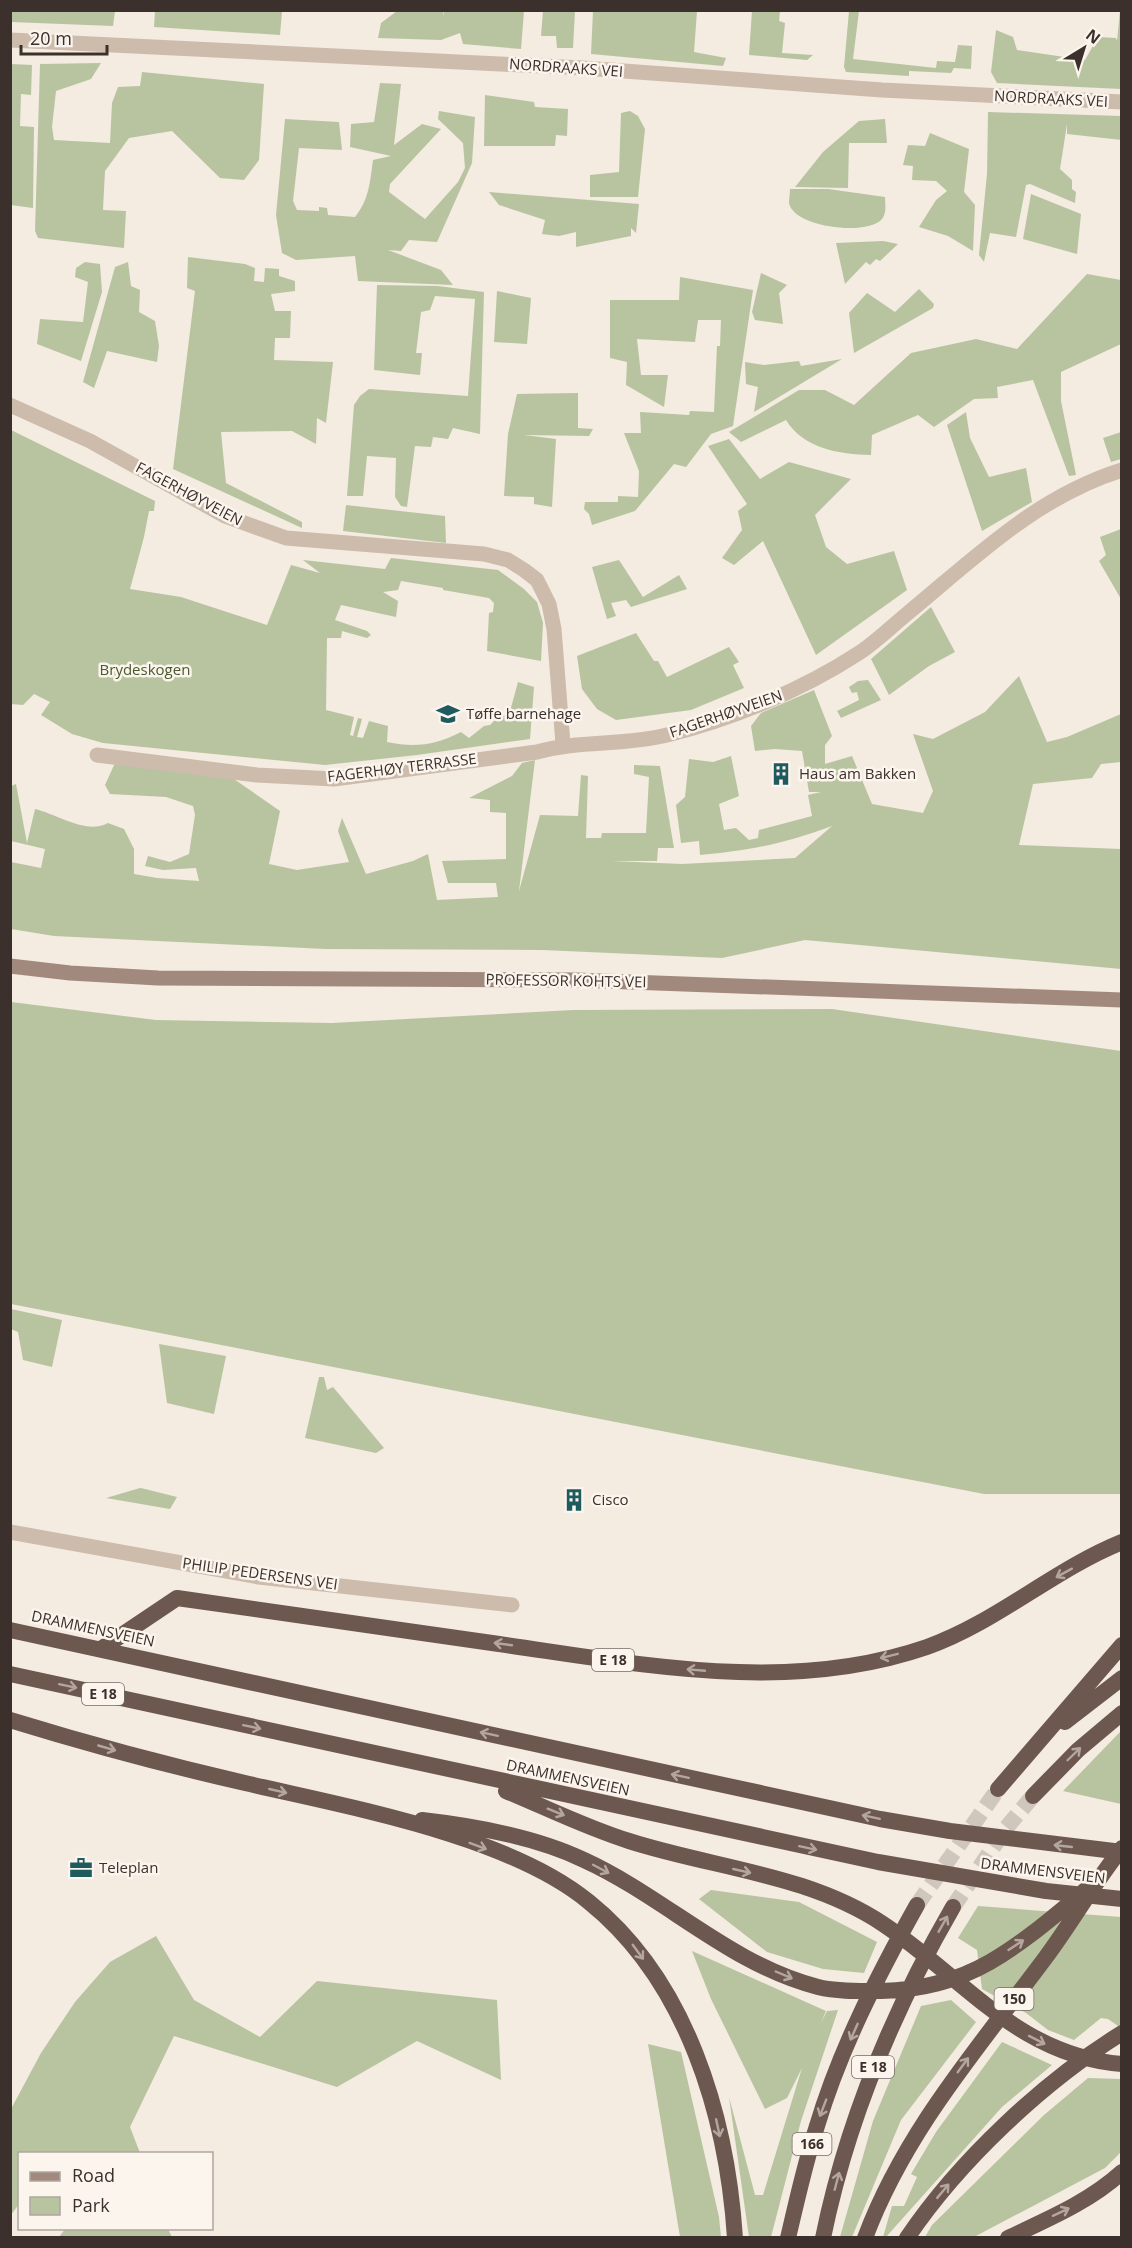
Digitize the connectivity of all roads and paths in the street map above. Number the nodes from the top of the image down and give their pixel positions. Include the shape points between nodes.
1 (10, 40) edge
2 (1122, 102) edge
3 (10, 405) edge
4 (1122, 470) edge
5 (562, 744) junction
6 (98, 755) dead end
7 (10, 966) edge
8 (1122, 1000) edge
9 (10, 1532) edge
10 (1118, 1543) edge
11 (512, 1605) dead end
12 (10, 1630) edge
13 (1122, 1645) edge
14 (100, 1649) junction
15 (10, 1674) edge
16 (1122, 1678) edge
17 (1122, 1713) edge
18 (10, 1720) edge
19 (1043, 1739) junction
20 (463, 1774) junction
21 (998, 1789) tunnel mouth
22 (1033, 1796) tunnel mouth
23 (382, 1815) junction
24 (1122, 1850) edge
25 (1094, 1883) junction
26 (1122, 1899) edge
27 (917, 1905) tunnel mouth
28 (953, 1907) tunnel mouth
29 (1122, 2032) edge
30 (1122, 2064) edge
31 (1122, 2172) edge
32 (735, 2238) edge
33 (788, 2238) edge
34 (823, 2238) edge
35 (865, 2238) edge
36 (907, 2238) edge
37 (1008, 2238) edge

1 - 2 street, NORDRAAKS VEI via 572,68
3 - 5 street, FAGERHØYVEIEN via 90,441 225,516 286,538 484,554 515,564 537,580 549,604
4 - 5 street, FAGERHØYVEIEN via 1052,499 860,652 792,691 667,735 615,743
5 - 6 street, FAGERHØY TERRASSE via 537,752 334,779 257,775
7 - 8 main road, PROFESSOR KOHTS VEI via 158,978 576,980
9 - 11 street, PHILIP PEDERSENS VEI via 259,1577
10 -> 14 highway, E 18 via 975,1626 927,1647 809,1671 740,1674 642,1664 177,1598
12 - 14 highway, DRAMMENSVEIEN
13 - 19 highway
24 -> 14 highway, DRAMMENSVEIEN via 950,1831 880,1819
15 -> 20 highway, DRAMMENSVEIEN / E 18
16 - 19 highway
22 -> 17 highway
18 -> 23 highway via 159,1763
19 - 21 highway
20 -> 26 highway, DRAMMENSVEIEN / E 18 via 957,1877
20 -> 30 highway, E 18 via 627,1840 823,1893 881,1922 1020,2031 1063,2052
23 -> 25 highway via 450,1823 536,1843 583,1859 634,1886 724,1945 773,1970 820,1987 898,1990 933,1985 964,1974 1030,1936
23 -> 32 highway via 500,1853 556,1880 603,1913 632,1944 681,2019 701,2065 717,2124
24 - 25 highway, 150
35 -> 25 highway, 150 via 890,2181 929,2113 1047,1955
27 -> 33 highway, 166 via 883,1967 844,2053 817,2125
34 -> 28 highway, E 18 via 848,2139 871,2072 921,1963
36 -> 29 highway via 945,2189 1017,2115
37 -> 31 highway via 1075,2206

